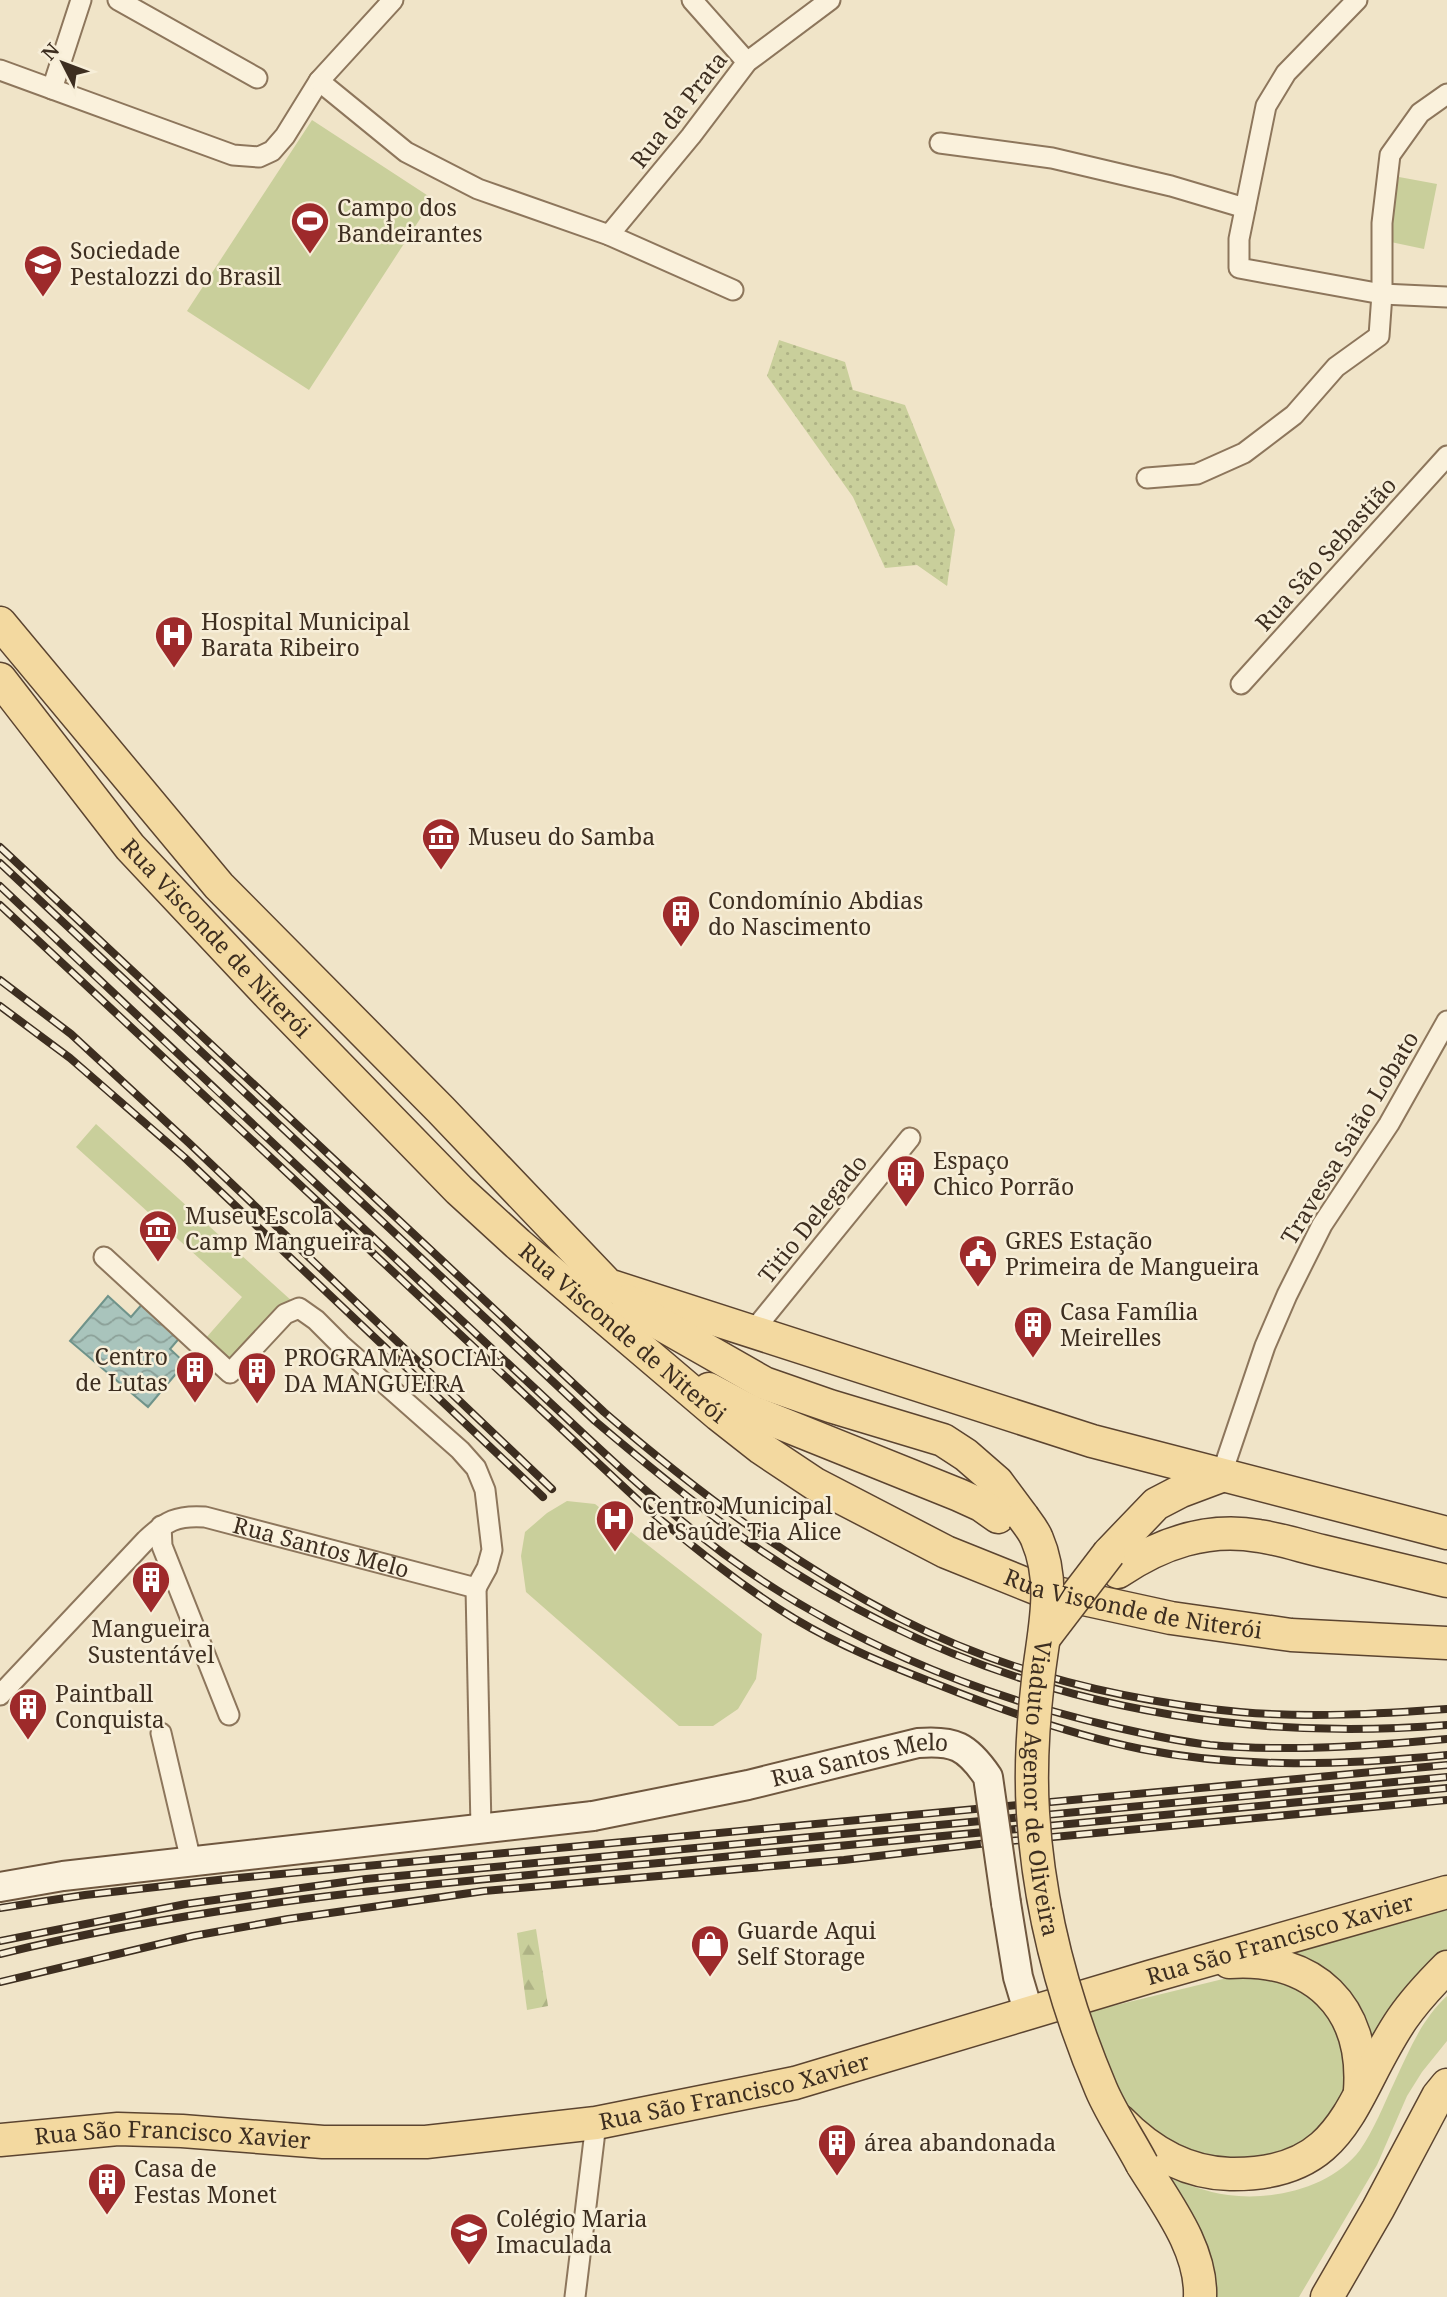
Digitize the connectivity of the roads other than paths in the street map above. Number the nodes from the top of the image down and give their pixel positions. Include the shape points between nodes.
1 (81, 0) edge
2 (118, 0) edge
3 (393, 0) edge
4 (692, 0) edge
5 (830, 0) edge
6 (1357, 0) edge
7 (747, 62) junction
8 (0, 70) edge
9 (257, 78) dead end
10 (319, 81) junction
11 (52, 89) junction
12 (1447, 94) edge
13 (940, 142) dead end
14 (1245, 208) junction
15 (609, 236) junction
16 (733, 290) dead end
17 (1382, 294) junction
18 (1447, 297) edge
19 (1447, 456) edge
20 (1147, 478) dead end
21 (0, 623) edge
22 (0, 679) edge
23 (1241, 684) dead end
24 (161, 816) junction
25 (130, 847) junction
26 (201, 865) junction
27 (168, 888) junction
28 (1447, 1021) edge
29 (910, 1138) dead end
30 (104, 1257) dead end
31 (607, 1285) junction
32 (753, 1331) junction
33 (652, 1359) junction
34 (1221, 1476) junction
35 (161, 1526) junction
36 (1447, 1533) edge
37 (1447, 1581) edge
38 (476, 1588) junction
39 (1447, 1643) edge
40 (1035, 1659) junction
41 (0, 1695) edge
42 (229, 1715) dead end
43 (161, 1733) dead end
44 (481, 1828) junction
45 (191, 1861) junction
46 (0, 1886) edge
47 (1447, 1892) edge
48 (1193, 1965) junction
49 (1447, 1967) edge
50 (1029, 2014) junction
51 (1447, 2085) edge
52 (1360, 2096) junction
53 (596, 2123) junction
54 (0, 2140) edge
55 (575, 2297) edge
56 (1200, 2297) edge
57 (1326, 2297) edge

1 - 11 street
2 - 9 street
3 - 10 street
4 - 7 street
5 - 7 street, Rua da Prata
6 - 14 street via 1286,73 1266,106
7 - 15 street, Rua da Prata
8 - 11 street
10 - 11 street via 285,136 272,151 259,157 233,155
10 - 15 street via 406,152 478,189
12 - 17 street via 1420,113 1390,155 1382,223
13 - 14 street via 1052,158
14 - 17 street via 1239,268
15 - 16 street
17 - 18 street
17 - 20 street via 1379,336 1336,367 1294,415 1244,453 1197,474
19 - 23 street, Rua São Sebastião
21 - 24 main road, Rua Visconde de Niterói
22 - 25 main road, Rua Visconde de Niterói
24 - 25 main road
24 - 26 main road, Rua Visconde de Niterói
25 - 27 main road, Rua Visconde de Niterói
26 - 27 main road
26 - 31 main road, Rua Visconde de Niterói
27 - 33 main road, Rua Visconde de Niterói via 459,1190
28 - 34 street, Travessa Saião Lobato via 1389,1124 1322,1224 1265,1346
29 - 32 street, Titio Delegado
30 - 38 street via 230,1373 285,1314 299,1308 316,1320 476,1468 485,1490 492,1550
31 - 32 main road, Rua Visconde de Niterói
31 - 40 main road, Viaduto Agenor de Oliveira, bridge via 657,1322 764,1383 943,1440 997,1482 1037,1539 1045,1571 1048,1613
32 - 34 main road, Rua Visconde de Niterói via 1092,1441
33 - 39 main road, Rua Visconde de Niterói via 761,1448 815,1484 946,1552 1038,1590 1171,1618 1278,1633
33 - 40 main road, Viaduto Agenor de Oliveira via 750,1411 959,1495 998,1517 1019,1539 1029,1565
34 - 36 main road, Rua Visconde de Niterói
34 - 40 main road, bridge via 1156,1504 1109,1553
35 - 38 street, Rua Santos Melo via 187,1516 205,1517
35 - 41 street
35 - 42 street via 162,1546
37 - 40 main road via 1259,1536 1196,1536 1167,1544 1118,1572
38 - 44 street
40 - 52 main road, Viaduto Agenor de Oliveira, bridge via 1023,1735 1024,1823 1061,1994 1094,2084 1111,2112 1162,2156 1216,2173 1249,2174 1279,2170 1325,2146
40 - 56 main road, Viaduto Agenor de Oliveira, bridge via 1032,1810 1051,1943 1102,2091 1189,2247 1201,2284
43 - 45 street
44 - 45 main road, Rua Santos Melo
44 - 50 main road, Rua Santos Melo, bridge via 593,1816 943,1741 961,1748 988,1777 1018,1976
45 - 46 main road, Rua Santos Melo
47 - 48 main road, Rua São Francisco Xavier
48 - 50 main road, Rua São Francisco Xavier
48 - 52 main road via 1275,1965 1320,1984 1347,2015 1357,2039 1362,2065
49 - 52 main road, Viaduto Agenor de Oliveira via 1401,2020
50 - 53 main road, Rua São Francisco Xavier via 794,2083
51 - 57 main road
53 - 54 main road, Rua São Francisco Xavier via 426,2142 323,2142 118,2129
53 - 55 street

